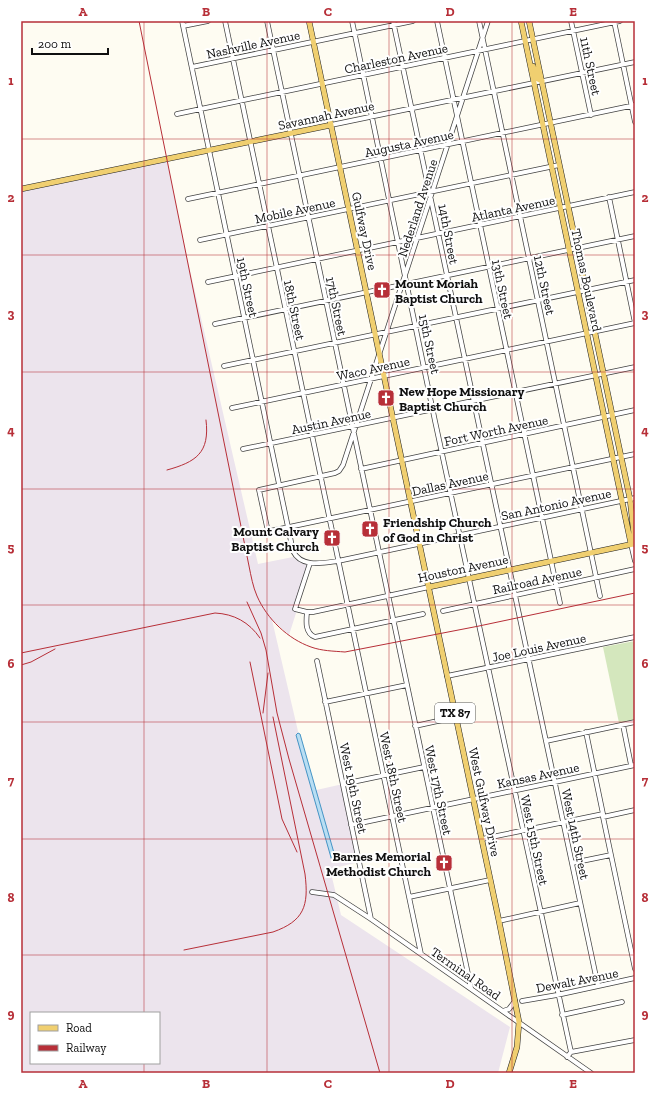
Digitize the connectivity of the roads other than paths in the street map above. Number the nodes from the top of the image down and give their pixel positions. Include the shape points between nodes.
1 (182, 21) edge
2 (208, 21) edge
3 (224, 21) edge
4 (267, 21) edge
5 (309, 21) edge
6 (352, 21) edge
7 (413, 21) edge
8 (437, 21) edge
9 (479, 21) edge
10 (488, 21) edge
11 (521, 21) edge
12 (529, 21) edge
13 (571, 21) edge
14 (620, 21) edge
15 (614, 22) edge
16 (394, 23) edge
17 (183, 26) junction
18 (573, 31) junction
19 (354, 33) junction
20 (482, 39) junction
21 (533, 39) junction
22 (525, 41) junction
23 (314, 42) junction
24 (273, 50) junction
25 (485, 50) junction
26 (479, 51) junction
27 (445, 58) junction
28 (529, 58) junction
29 (232, 59) junction
30 (635, 62) edge
31 (623, 64) junction
32 (403, 66) junction
33 (192, 67) junction
34 (582, 73) junction
35 (363, 75) junction
36 (542, 81) junction
37 (534, 83) junction
38 (323, 84) junction
39 (494, 91) junction
40 (282, 92) junction
41 (464, 98) junction
42 (241, 100) junction
43 (453, 100) junction
44 (633, 106) edge
45 (547, 107) junction
46 (412, 108) junction
47 (201, 109) junction
48 (177, 114) dead end
49 (591, 115) junction
50 (372, 117) junction
51 (457, 118) junction
52 (635, 122) edge
53 (551, 123) junction
54 (543, 124) junction
55 (331, 125) junction
56 (503, 133) junction
57 (291, 134) junction
58 (250, 142) junction
59 (462, 142) junction
60 (448, 145) junction
61 (420, 150) junction
62 (209, 151) junction
63 (381, 159) junction
64 (559, 165) junction
65 (552, 166) junction
66 (340, 167) junction
67 (512, 175) junction
68 (300, 176) junction
69 (471, 183) junction
70 (259, 184) junction
71 (21, 189) edge
72 (635, 192) edge
73 (218, 193) junction
74 (432, 193) junction
75 (609, 197) junction
76 (188, 199) dead end
77 (390, 201) junction
78 (568, 206) junction
79 (560, 208) junction
80 (349, 209) junction
81 (308, 217) junction
82 (520, 217) junction
83 (268, 226) junction
84 (480, 226) junction
85 (227, 234) junction
86 (438, 234) junction
87 (635, 236) edge
88 (418, 238) junction
89 (200, 240) dead end
90 (618, 240) junction
91 (398, 242) junction
92 (577, 248) junction
93 (570, 250) junction
94 (358, 251) junction
95 (529, 258) junction
96 (317, 259) junction
97 (488, 267) junction
98 (276, 268) junction
99 (447, 275) junction
100 (236, 276) junction
101 (405, 276) junction
102 (635, 280) edge
103 (208, 282) dead end
104 (626, 282) junction
105 (405, 284) junction
106 (586, 290) junction
107 (366, 292) junction
108 (578, 292) junction
109 (538, 300) junction
110 (326, 301) junction
111 (498, 309) junction
112 (285, 310) junction
113 (456, 317) junction
114 (245, 318) junction
115 (635, 323) edge
116 (215, 324) dead end
117 (416, 326) junction
118 (388, 331) junction
119 (595, 332) junction
120 (375, 334) junction
121 (587, 334) junction
122 (547, 342) junction
123 (335, 343) junction
124 (294, 351) junction
125 (506, 351) junction
126 (379, 354) junction
127 (464, 359) junction
128 (253, 360) junction
129 (224, 366) dead end
130 (635, 367) edge
131 (425, 368) junction
132 (604, 374) junction
133 (596, 375) junction
134 (384, 376) junction
135 (372, 378) junction
136 (556, 384) junction
137 (343, 385) junction
138 (515, 392) junction
139 (303, 393) junction
140 (262, 401) junction
141 (473, 401) junction
142 (232, 408) dead end
143 (434, 409) junction
144 (635, 410) edge
145 (612, 415) junction
146 (604, 417) junction
147 (393, 418) junction
148 (354, 426) junction
149 (565, 426) junction
150 (353, 434) junction
151 (524, 434) junction
152 (312, 435) junction
153 (482, 443) junction
154 (271, 444) junction
155 (242, 449) dead end
156 (443, 451) junction
157 (635, 454) edge
158 (621, 457) junction
159 (613, 459) junction
160 (402, 460) junction
161 (574, 467) junction
162 (361, 469) junction
163 (532, 476) junction
164 (320, 477) junction
165 (491, 484) junction
166 (280, 485) junction
167 (451, 493) junction
168 (632, 499) edge
169 (411, 501) junction
170 (622, 501) junction
171 (582, 509) junction
172 (370, 510) junction
173 (541, 518) junction
174 (329, 519) junction
175 (500, 526) junction
176 (289, 527) junction
177 (460, 535) junction
178 (419, 543) junction
179 (634, 544) edge
180 (378, 552) junction
181 (591, 553) junction
182 (295, 556) joint
183 (338, 561) junction
184 (550, 561) junction
185 (635, 561) edge
186 (310, 563) junction
187 (635, 569) edge
188 (509, 570) junction
189 (469, 578) junction
190 (596, 578) junction
191 (556, 586) junction
192 (428, 587) junction
193 (388, 595) junction
194 (515, 595) junction
195 (600, 596) dead end
196 (560, 603) dead end
197 (347, 604) junction
198 (474, 604) junction
199 (443, 611) dead end
200 (307, 612) junction
201 (423, 614) dead end
202 (393, 621) junction
203 (352, 629) junction
204 (635, 637) edge
205 (529, 660) junction
206 (316, 661) dead end
207 (488, 668) junction
208 (447, 676) junction
209 (407, 685) junction
210 (366, 694) junction
211 (326, 702) junction
212 (456, 717) junction
213 (635, 722) edge
214 (623, 725) junction
215 (415, 726) junction
216 (586, 732) junction
217 (546, 741) junction
218 (633, 765) edge
219 (424, 766) junction
220 (595, 773) junction
221 (383, 775) junction
222 (554, 782) junction
223 (342, 784) junction
224 (514, 790) junction
225 (473, 798) junction
226 (433, 807) junction
227 (635, 810) edge
228 (603, 815) junction
229 (392, 816) junction
230 (563, 822) junction
231 (351, 825) junction
232 (522, 831) junction
233 (482, 839) junction
234 (611, 855) junction
235 (572, 863) junction
236 (490, 880) junction
237 (450, 889) junction
238 (312, 892) dead end
239 (409, 897) junction
240 (580, 904) junction
241 (540, 912) junction
242 (371, 919) junction
243 (499, 921) junction
244 (421, 954) junction
245 (635, 969) edge
246 (635, 978) edge
247 (598, 986) junction
248 (471, 988) junction
249 (557, 995) junction
250 (522, 1000) dead end
251 (515, 1001) junction
252 (622, 1002) dead end
253 (504, 1011) junction
254 (562, 1015) junction
255 (519, 1022) junction
256 (635, 1040) edge
257 (571, 1052) junction
258 (567, 1057) junction
259 (509, 1073) edge
260 (591, 1073) edge

1 - 17 street, 19th Street
2 - 17 street
3 - 29 street, 18th Street
4 - 24 street, 17th Street
5 - 23 main road, Gulfway Drive / TX 87
6 - 19 street
7 - 16 street, Nashville Avenue
8 - 27 street, 13th Street
9 - 20 street, 12th Street
10 - 20 street, Nederland Avenue
11 - 22 main road, Thomas Boulevard
12 - 21 main road, Thomas Boulevard
13 - 18 street, 11th Street
14 - 15 street, Charleston Avenue
15 - 18 street, Charleston Avenue
15 - 31 street
16 - 19 street, Nashville Avenue
16 - 32 street, 14th Street
17 - 33 street, 19th Street
18 - 21 street, Charleston Avenue
18 - 34 street, 11th Street
19 - 23 street, Nashville Avenue
19 - 35 street
20 - 25 street, 12th Street
20 - 26 street, Nederland Avenue
21 - 22 street, Charleston Avenue
21 - 36 main road, Thomas Boulevard
22 - 25 street, Charleston Avenue
22 - 28 main road, Thomas Boulevard
23 - 24 street, Nashville Avenue
23 - 38 main road, Gulfway Drive / TX 87
24 - 29 street, Nashville Avenue
24 - 40 street, 17th Street
25 - 26 street, Charleston Avenue
25 - 39 street, 12th Street
26 - 27 street, Charleston Avenue
26 - 41 street, Nederland Avenue
27 - 32 street, Charleston Avenue
27 - 43 street, 13th Street
28 - 36 main road via 538,79
28 - 37 main road, Thomas Boulevard
29 - 33 street, Nashville Avenue
29 - 42 street, 18th Street
30 - 31 street, Savannah Avenue
31 - 34 street, Savannah Avenue
31 - 44 street
32 - 35 street, Charleston Avenue
32 - 46 street, 14th Street
33 - 47 street, 19th Street
34 - 36 street, Savannah Avenue
34 - 49 street, 11th Street
35 - 38 street, Charleston Avenue
35 - 50 street
36 - 37 street, Savannah Avenue
36 - 45 main road, Thomas Boulevard
37 - 39 street, Savannah Avenue
37 - 45 main road via 538,85
37 - 54 main road, Thomas Boulevard
38 - 40 street, Charleston Avenue
38 - 55 main road, Gulfway Drive / TX 87
39 - 41 street, Savannah Avenue
39 - 56 street, 12th Street
40 - 42 street, Charleston Avenue
40 - 57 street, 17th Street
41 - 43 street, Savannah Avenue
41 - 51 street, Nederland Avenue
42 - 47 street, Charleston Avenue
42 - 58 street, 18th Street
43 - 46 street, Savannah Avenue
43 - 51 street, 13th Street
44 - 49 street, Augusta Avenue
44 - 52 street
45 - 53 main road, Thomas Boulevard
46 - 50 street, Savannah Avenue
46 - 61 street, 14th Street
47 - 48 street, Charleston Avenue
47 - 62 street, 19th Street
49 - 53 street, Augusta Avenue
50 - 55 street, Savannah Avenue
50 - 63 street
51 - 59 street, 13th Street
51 - 60 street, Nederland Avenue
53 - 54 street, Augusta Avenue
53 - 64 main road, Thomas Boulevard
54 - 56 street, Augusta Avenue
54 - 65 main road, Thomas Boulevard
55 - 57 main road, Savannah Avenue
55 - 66 main road, Gulfway Drive / TX 87
56 - 59 street, Augusta Avenue
56 - 67 street, 12th Street
57 - 58 main road, Savannah Avenue
57 - 68 street, 17th Street
58 - 62 main road, Savannah Avenue
58 - 70 street, 18th Street
59 - 60 street, Augusta Avenue
59 - 69 street, 13th Street
60 - 61 street, Augusta Avenue
60 - 74 street, Nederland Avenue
61 - 63 street, Augusta Avenue
61 - 74 street, 14th Street
62 - 71 main road, Savannah Avenue
62 - 73 street, 19th Street
63 - 66 street, Augusta Avenue
63 - 77 street
64 - 65 street, Mobile Avenue
64 - 78 main road, Thomas Boulevard
65 - 67 street, Mobile Avenue
65 - 79 main road, Thomas Boulevard
66 - 68 street, Augusta Avenue
66 - 80 main road, Gulfway Drive / TX 87
67 - 69 street, Mobile Avenue
67 - 82 street, 12th Street
68 - 70 street, Augusta Avenue
68 - 81 street, 17th Street
69 - 74 street, Mobile Avenue
69 - 84 street, 13th Street
70 - 73 street, Augusta Avenue
70 - 83 street, 18th Street
72 - 75 street, Atlanta Avenue
73 - 76 street, Augusta Avenue
73 - 85 street, 19th Street
74 - 77 street, Mobile Avenue
74 - 86 street, 14th Street
74 - 88 street, Nederland Avenue
75 - 78 street, Atlanta Avenue
75 - 90 street
77 - 80 street, Mobile Avenue
77 - 91 street
78 - 79 street, Atlanta Avenue
78 - 92 main road, Thomas Boulevard
79 - 82 street, Atlanta Avenue
79 - 93 main road, Thomas Boulevard
80 - 81 street, Mobile Avenue
80 - 94 main road, Gulfway Drive / TX 87
81 - 83 street, Mobile Avenue
81 - 96 street, 17th Street
82 - 84 street, Atlanta Avenue
82 - 95 street, 12th Street
83 - 85 street, Mobile Avenue
83 - 98 street, 18th Street
84 - 86 street, Atlanta Avenue
84 - 97 street, 13th Street
85 - 89 street, Mobile Avenue
85 - 100 street, 19th Street
86 - 88 street, Atlanta Avenue
86 - 99 street, 14th Street
87 - 90 street
88 - 91 street, Atlanta Avenue
88 - 101 street, Nederland Avenue
90 - 92 street
90 - 104 street
91 - 94 street, Atlanta Avenue
91 - 101 street
92 - 93 street
92 - 106 main road, Thomas Boulevard
93 - 95 street
93 - 108 main road, Thomas Boulevard
94 - 96 street, Atlanta Avenue
94 - 107 main road, Gulfway Drive / TX 87
95 - 97 street
95 - 109 street, 12th Street
96 - 98 street, Atlanta Avenue
96 - 110 street, 17th Street
97 - 99 street
97 - 111 street, 13th Street
98 - 100 street, Atlanta Avenue
98 - 112 street, 18th Street
99 - 105 street
99 - 113 street, 14th Street
100 - 103 street, Atlanta Avenue
100 - 114 street, 19th Street
101 - 105 street, Nederland Avenue
102 - 104 street
104 - 106 street
104 - 115 street
105 - 107 street
105 - 117 street, 15th Street
105 - 118 street, Nederland Avenue
106 - 108 street
106 - 119 main road, Thomas Boulevard
107 - 110 street
107 - 120 main road, Gulfway Drive / TX 87
108 - 109 street
108 - 121 main road, Thomas Boulevard
109 - 111 street
109 - 122 street, 12th Street
110 - 112 street
110 - 123 street, 17th Street
111 - 113 street
111 - 125 street, 13th Street
112 - 114 street
112 - 124 street, 18th Street
113 - 117 street
113 - 127 street, 14th Street
114 - 116 street
114 - 128 street, 19th Street
115 - 119 street, Waco Avenue
117 - 118 street
117 - 131 street, 15th Street
118 - 120 street
118 - 126 street, Nederland Avenue
119 - 121 street, Waco Avenue
119 - 132 main road, Thomas Boulevard
120 - 123 street
120 - 126 main road, Gulfway Drive / TX 87
121 - 122 street, Waco Avenue
121 - 133 main road, Thomas Boulevard
122 - 125 street, Waco Avenue
122 - 136 street, 12th Street
123 - 124 street
123 - 137 street, 17th Street
124 - 128 street
124 - 139 street, 18th Street
125 - 127 street, Waco Avenue
125 - 138 street, 13th Street
126 - 134 main road, Gulfway Drive / TX 87
126 - 135 street, Nederland Avenue
127 - 131 street, Waco Avenue
127 - 141 street, 14th Street
128 - 129 street
128 - 140 street, 19th Street
130 - 132 street, Austin Avenue
131 - 134 street, Waco Avenue
131 - 143 street, 15th Street
132 - 133 street, Austin Avenue
132 - 145 main road, Thomas Boulevard
133 - 136 street, Austin Avenue
133 - 146 main road, Thomas Boulevard
134 - 135 street, Waco Avenue
134 - 147 main road, Gulfway Drive / TX 87
135 - 137 street, Waco Avenue
135 - 148 street, Nederland Avenue
136 - 138 street, Austin Avenue
136 - 149 street, 12th Street
137 - 139 street, Waco Avenue
137 - 148 street, 17th Street
138 - 141 street, Austin Avenue
138 - 151 street, 13th Street
139 - 140 street, Waco Avenue
139 - 152 street, 18th Street
140 - 142 street, Waco Avenue
140 - 154 street, 19th Street
141 - 143 street, Austin Avenue
141 - 153 street, 14th Street
143 - 147 street, Austin Avenue
143 - 156 street, 15th Street
144 - 145 street, Fort Worth Avenue
145 - 146 street, Fort Worth Avenue
145 - 158 main road, Thomas Boulevard
146 - 149 street, Fort Worth Avenue
146 - 159 main road, Thomas Boulevard
147 - 148 street, Austin Avenue
147 - 160 main road, Gulfway Drive / TX 87
148 - 150 street, 17th Street
148 - 152 street, Austin Avenue
149 - 151 street, Fort Worth Avenue
149 - 161 street, 12th Street
150 - 162 street, 17th Street
150 - 164 street via 341,469 335,474
151 - 153 street, Fort Worth Avenue
151 - 163 street, 13th Street
152 - 154 street, Austin Avenue
152 - 164 street, 18th Street
153 - 156 street, Fort Worth Avenue
153 - 165 street, 14th Street
154 - 155 street, Austin Avenue
154 - 166 street, 19th Street
156 - 160 street, Fort Worth Avenue
156 - 167 street, 15th Street
157 - 158 street, Dallas Avenue
158 - 159 street, Dallas Avenue
158 - 168 main road, Thomas Boulevard
159 - 161 street, Dallas Avenue
159 - 170 main road, Thomas Boulevard
160 - 162 street, Fort Worth Avenue
160 - 169 main road, Gulfway Drive / TX 87
161 - 163 street, Dallas Avenue
161 - 171 street, 12th Street
162 - 172 street, 17th Street
163 - 165 street, Dallas Avenue
163 - 173 street, 13th Street
164 - 166 street
164 - 174 street, 18th Street
165 - 167 street, Dallas Avenue
165 - 175 street, 14th Street
166 - 176 street, 19th Street
166 - 176 street, Dallas Avenue via 259,490 270,531
167 - 169 street, Dallas Avenue
167 - 177 street, 15th Street
168 - 170 street, San Antonio Avenue
168 - 179 main road, Thomas Boulevard
169 - 172 street, Dallas Avenue
169 - 178 main road, Gulfway Drive / TX 87
170 - 171 street, San Antonio Avenue
170 - 179 main road, Thomas Boulevard
171 - 173 street, San Antonio Avenue
171 - 181 street, 12th Street
172 - 174 street, Dallas Avenue
172 - 180 street, 17th Street
173 - 175 street, San Antonio Avenue
173 - 184 street, 13th Street
174 - 176 street, Dallas Avenue
174 - 183 street, 18th Street
175 - 177 street, San Antonio Avenue
175 - 188 street, 14th Street
176 - 182 street, 19th Street
177 - 178 street, San Antonio Avenue
177 - 189 street, 15th Street
178 - 180 street, San Antonio Avenue
178 - 192 main road, Gulfway Drive / TX 87
179 - 181 main road, Houston Avenue
179 - 185 street
180 - 183 street, San Antonio Avenue
180 - 193 street, 17th Street
181 - 184 main road, Houston Avenue
181 - 190 street, 12th Street
182 - 186 street, San Antonio Avenue
183 - 186 street, San Antonio Avenue
183 - 197 street, 18th Street
184 - 188 main road, Houston Avenue
184 - 191 street, 13th Street
186 - 200 street, Houston Avenue via 296,609
187 - 190 street, Railroad Avenue
188 - 189 main road, Houston Avenue
188 - 194 street, West 14th Street
189 - 192 main road, Houston Avenue
189 - 198 street, West 15th Street
190 - 191 street, Railroad Avenue
190 - 195 street, 12th Street
191 - 194 street, Railroad Avenue
191 - 196 street, 13th Street
192 - 193 street, Houston Avenue
192 - 208 main road, West Gulfway Drive / TX 87
193 - 197 street, Houston Avenue
193 - 202 street, West 17th Street
194 - 198 street, Railroad Avenue
194 - 205 street, West 14th Street
197 - 200 street, Houston Avenue
197 - 203 street, West 18th Street
198 - 199 street, Railroad Avenue
198 - 207 street, West 15th Street
200 - 203 street via 308,630 315,637
201 - 202 street
202 - 203 street
202 - 209 street, West 17th Street
203 - 210 street, West 18th Street
204 - 205 street, Joe Louis Avenue
205 - 207 street, Joe Louis Avenue
205 - 217 street, West 14th Street
206 - 211 street, West 19th Street
207 - 208 street, Joe Louis Avenue
207 - 224 street, West 15th Street
208 - 212 main road, West Gulfway Drive / TX 87
209 - 210 street
209 - 215 street, West 17th Street
210 - 211 street
210 - 221 street, West 18th Street
211 - 223 street, West 19th Street
212 - 215 street
212 - 225 main road, West Gulfway Drive / TX 87
213 - 214 street
214 - 216 street
214 - 218 street
215 - 219 street, West 17th Street
216 - 217 street
216 - 220 street
217 - 222 street, West 14th Street
218 - 220 street, Kansas Avenue
219 - 221 street
219 - 226 street, West 17th Street
220 - 222 street, Kansas Avenue
220 - 228 street
221 - 223 street
221 - 229 street, West 18th Street
222 - 224 street, Kansas Avenue
222 - 230 street, West 14th Street
223 - 231 street, West 19th Street
224 - 225 street, Kansas Avenue
224 - 232 street, West 15th Street
225 - 226 street, Kansas Avenue
225 - 233 main road, West Gulfway Drive / TX 87
226 - 229 street, Kansas Avenue
226 - 237 street, West 17th Street
227 - 228 street
228 - 230 street
228 - 234 street
229 - 231 street, Kansas Avenue
229 - 239 street, West 18th Street
230 - 232 street
230 - 235 street, West 14th Street
231 - 242 street, West 19th Street
232 - 233 street
232 - 241 street, West 15th Street
233 - 236 main road, West Gulfway Drive / TX 87
234 - 235 street
234 - 245 street
235 - 240 street, West 14th Street
236 - 237 street
236 - 243 main road, West Gulfway Drive / TX 87
237 - 239 street
237 - 248 street, West 17th Street
238 - 242 street, Terminal Road via 334,895
239 - 244 street, West 18th Street
240 - 241 street
240 - 247 street, West 14th Street
241 - 243 street
241 - 249 street, West 15th Street
242 - 244 street, Terminal Road
243 - 251 main road, West Gulfway Drive / TX 87
244 - 248 street, Terminal Road
246 - 247 street, Dewalt Avenue
247 - 249 street, Dewalt Avenue
248 - 253 street, Terminal Road
249 - 250 street, Dewalt Avenue
249 - 254 street, West 15th Street
251 - 253 street
251 - 255 main road, West Gulfway Drive / TX 87
252 - 254 street
253 - 255 street, Terminal Road
254 - 257 street, West 15th Street
255 - 258 street, Terminal Road
255 - 259 main road, TX 87 via 517,1047
256 - 257 street
257 - 258 street
258 - 260 street, Terminal Road

